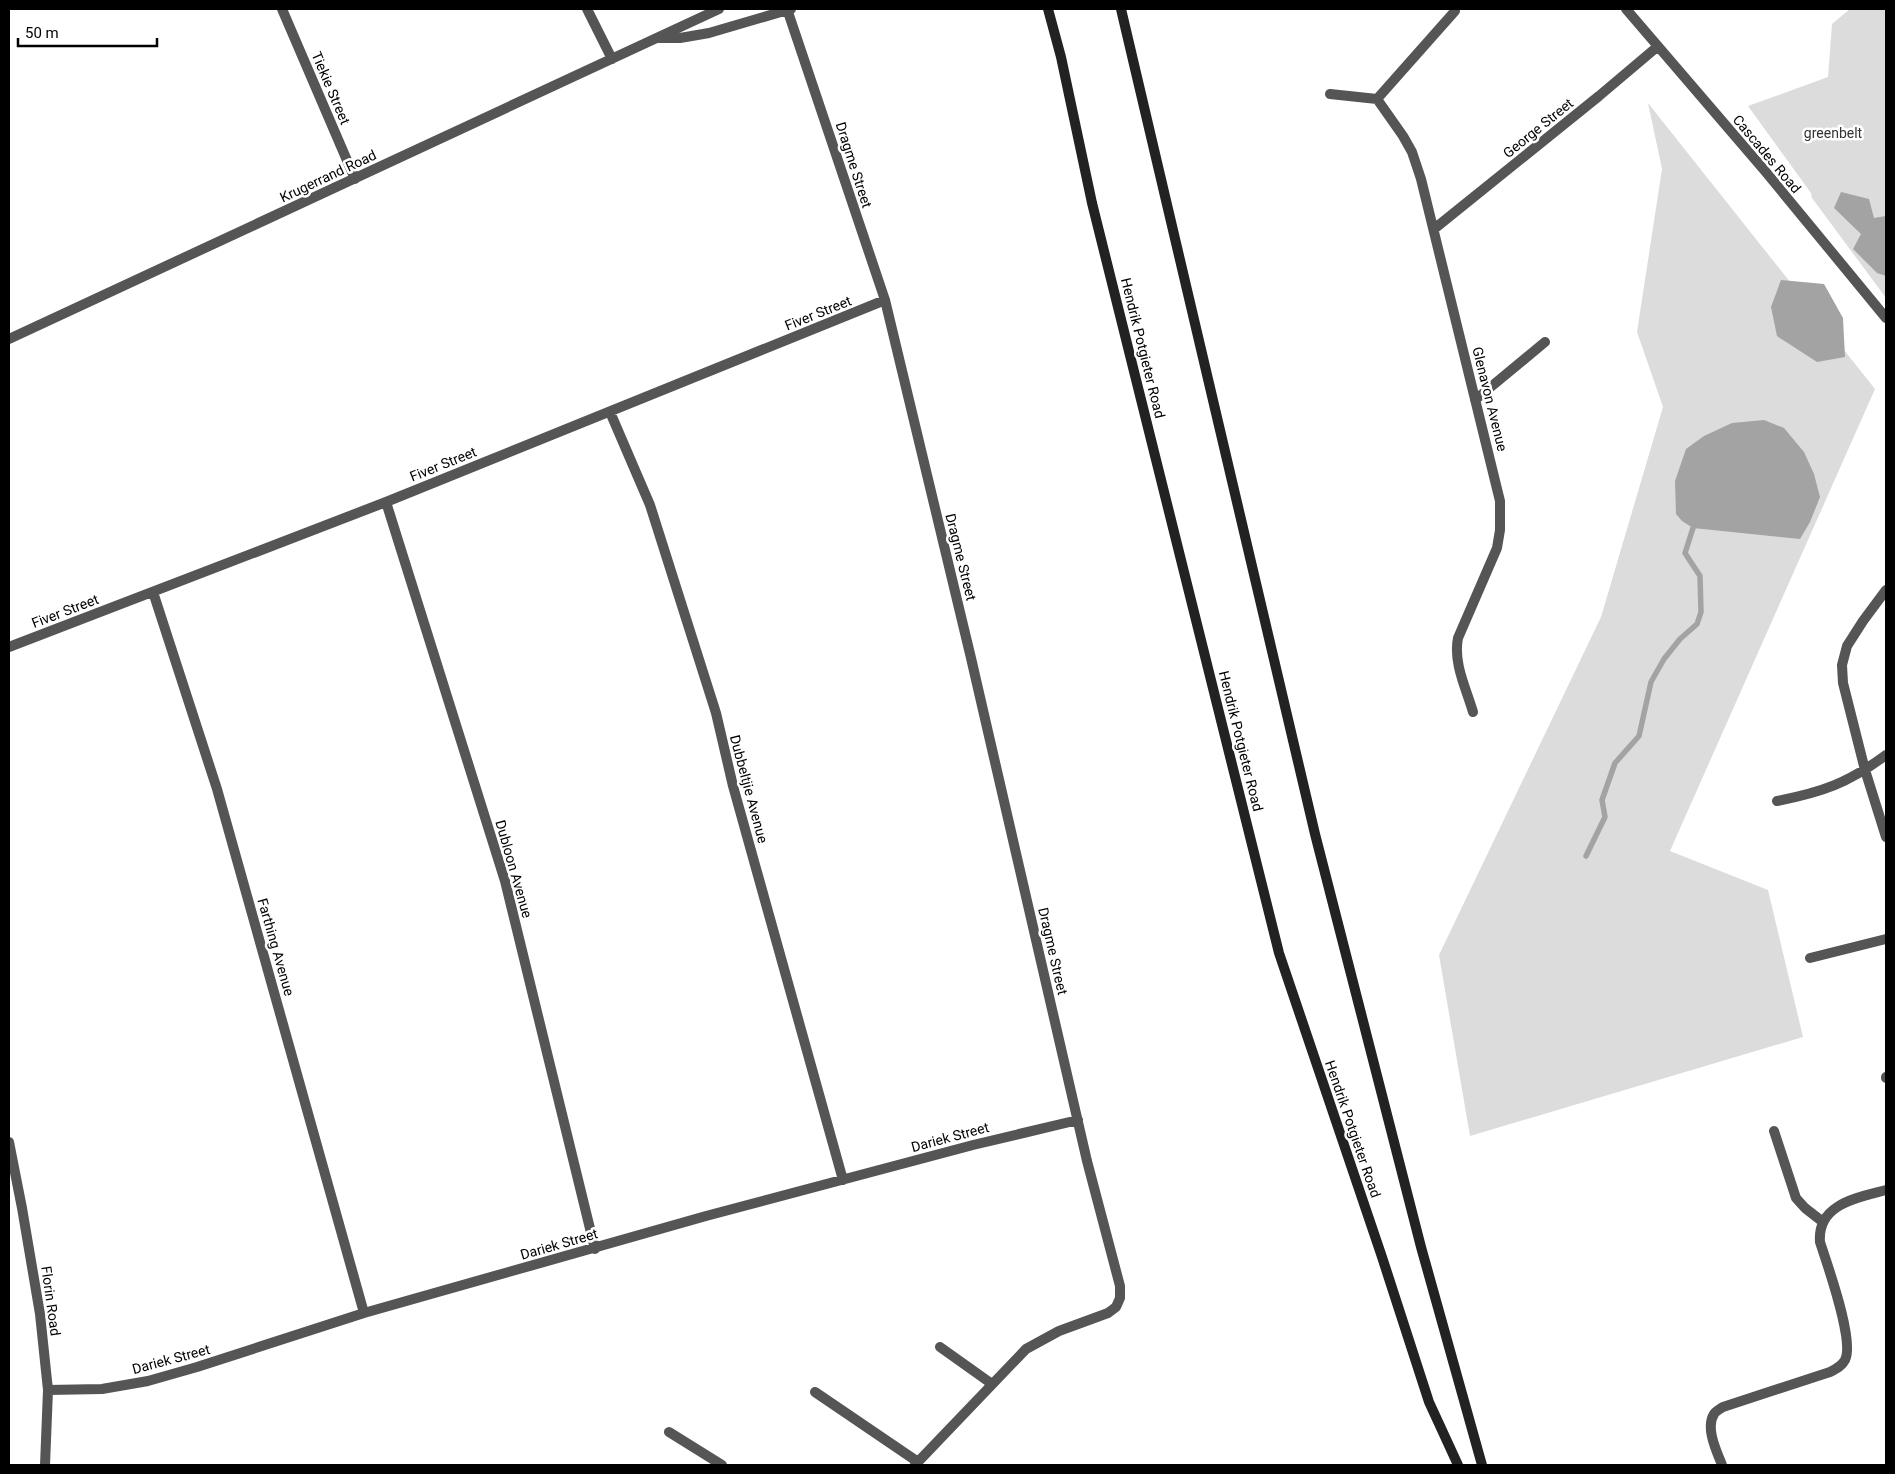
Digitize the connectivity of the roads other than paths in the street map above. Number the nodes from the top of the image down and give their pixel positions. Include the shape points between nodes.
1 (282, 9) edge
2 (587, 9) edge
3 (718, 9) edge
4 (789, 9) edge
5 (1048, 9) edge
6 (1121, 9) edge
7 (1626, 9) edge
8 (1454, 11) dead end
9 (658, 38) junction
10 (1657, 46) junction
11 (612, 59) junction
12 (1330, 94) dead end
13 (1377, 98) junction
14 (355, 179) junction
15 (1434, 228) junction
16 (885, 300) junction
17 (1886, 318) edge
18 (9, 339) edge
19 (1545, 342) dead end
20 (1475, 400) junction
21 (610, 412) junction
22 (386, 502) junction
23 (1886, 590) edge
24 (153, 592) junction
25 (9, 647) edge
26 (1473, 712) dead end
27 (1886, 755) edge
28 (1865, 770) junction
29 (1777, 802) dead end
30 (1886, 837) edge
31 (1886, 939) edge
32 (1810, 958) dead end
33 (1078, 1120) junction
34 (1774, 1131) dead end
35 (9, 1142) edge
36 (843, 1180) junction
37 (1886, 1190) edge
38 (1823, 1222) junction
39 (595, 1249) junction
40 (364, 1313) junction
41 (940, 1348) dead end
42 (992, 1384) junction
43 (48, 1390) junction
44 (815, 1392) dead end
45 (669, 1432) dead end
46 (916, 1464) edge
47 (45, 1465) edge
48 (722, 1465) edge
49 (1458, 1465) edge
50 (1482, 1465) edge
51 (1722, 1465) edge

1 - 14 street, Tiekie Street
2 - 11 street
3 - 9 street, Krugerrand Road
4 - 9 street, Krugerrand Road via 709,33
4 - 16 street, Dragme Street
5 - 49 main road, Hendrik Potgieter Road via 1092,203 1279,953 1428,1402
6 - 50 main road via 1315,834
7 - 10 street, Cascades Road
8 - 13 street
9 - 11 street, Krugerrand Road
10 - 15 street, George Street
10 - 17 street, Cascades Road
11 - 14 street, Krugerrand Road
12 - 13 street
13 - 15 street, Glenavon Avenue via 1412,152
14 - 18 street, Krugerrand Road
15 - 20 street, Glenavon Avenue
16 - 21 street, Fiver Street
16 - 33 street, Dragme Street
19 - 20 street
20 - 26 street, Glenavon Avenue via 1500,501 1500,530 1497,548 1456,648 1456,658
21 - 22 street, Fiver Street
21 - 36 street, Dubbeltjie Avenue via 650,505 716,713 732,786
22 - 24 street, Fiver Street
22 - 39 street, Dubloon Avenue via 505,881
23 - 28 street via 1847,646 1842,665 1843,683
24 - 25 street, Fiver Street
24 - 40 street, Farthing Avenue via 217,789
27 - 28 street
28 - 29 street via 1834,786
28 - 30 street
31 - 32 street
33 - 36 street, Dariek Street
33 - 42 street, Dragme Street via 1120,1286 1120,1298 1108,1313 1026,1349
34 - 38 street via 1796,1198
35 - 43 street, Florin Road via 40,1314
36 - 39 street, Dariek Street
37 - 38 street via 1838,1206
38 - 51 street via 1819,1231 1820,1242 1846,1330 1846,1359 1830,1372 1723,1407 1714,1413 1711,1429
39 - 40 street, Dariek Street
40 - 43 street, Dariek Street via 148,1381 102,1389
41 - 42 street
42 - 46 street
43 - 47 street, Florin Road
44 - 46 street
45 - 48 street

